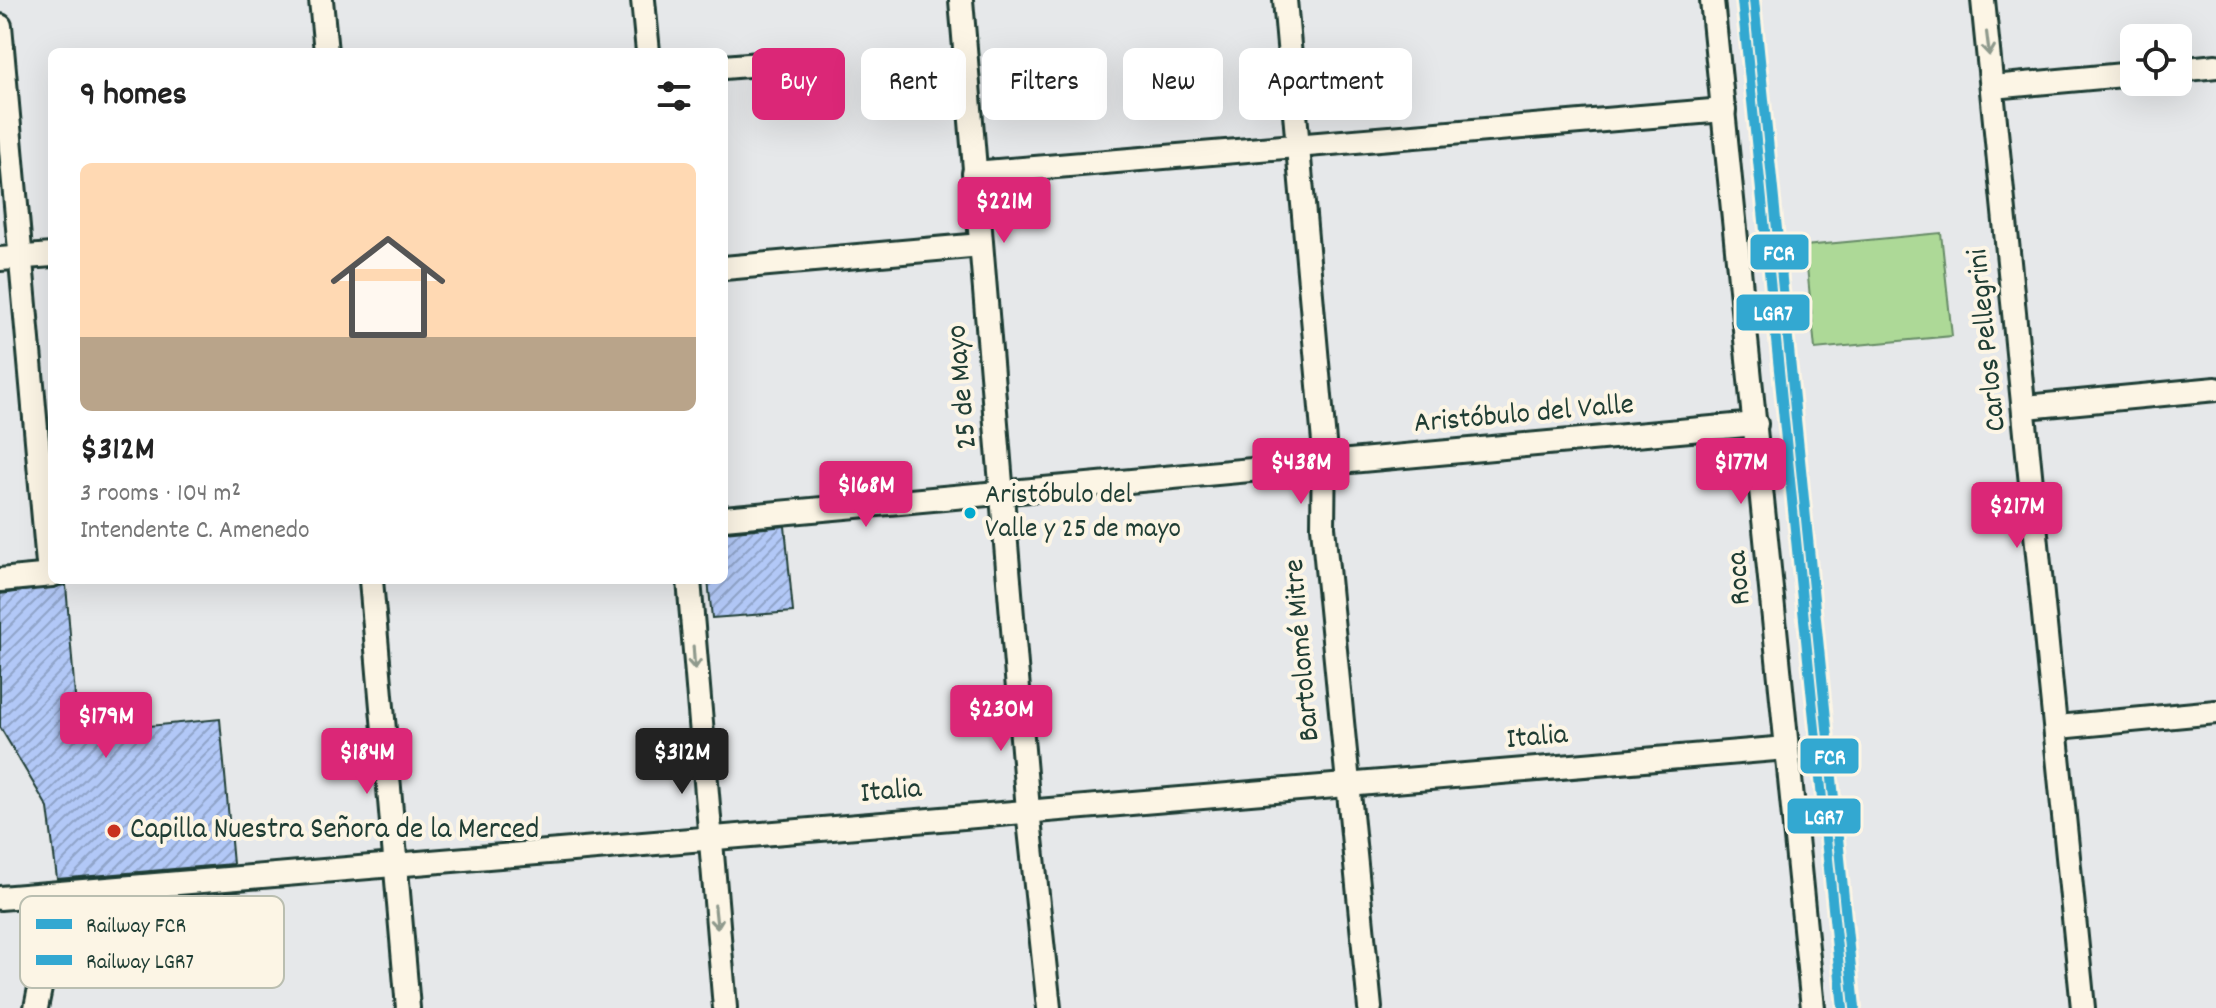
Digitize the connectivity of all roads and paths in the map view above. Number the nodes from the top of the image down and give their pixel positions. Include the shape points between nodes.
1 (321, 0) edge
2 (643, 0) edge
3 (961, 0) edge
4 (1285, 0) edge
5 (1712, 0) edge
6 (1983, 0) edge
7 (0, 26) edge
8 (326, 48) edge
9 (648, 48) edge
10 (752, 65) edge
11 (2216, 66) edge
12 (728, 67) edge
13 (2192, 69) edge
14 (2120, 75) edge
15 (1993, 87) junction
16 (1724, 110) junction
17 (1297, 149) junction
18 (974, 173) junction
19 (981, 245) junction
20 (48, 255) edge
21 (10, 258) edge
22 (728, 268) edge
23 (2216, 389) edge
24 (2026, 407) junction
25 (1756, 424) junction
26 (1324, 465) junction
27 (1003, 494) junction
28 (728, 518) edge
29 (48, 559) edge
30 (48, 575) edge
31 (0, 580) edge
32 (371, 584) edge
33 (689, 584) edge
34 (2216, 712) edge
35 (2058, 727) junction
36 (1787, 748) junction
37 (1347, 784) junction
38 (1028, 810) junction
39 (708, 840) junction
40 (396, 866) junction
41 (59, 894) joint
42 (30, 896) edge
43 (20, 897) edge
44 (0, 898) edge
45 (40, 988) edge
46 (36, 1008) edge
47 (408, 1008) edge
48 (725, 1008) edge
49 (1049, 1008) edge
50 (1370, 1008) edge
51 (1813, 1008) edge
52 (2083, 1008) edge

1 - 8 street
2 - 9 street
3 - 18 street, 25 de Mayo
4 - 17 street, Bartolomé Mitre
5 - 16 street, Roca
6 -> 15 street, Carlos Pellegrini
7 - 21 street
10 - 12 street
11 - 13 street
14 - 15 street
15 - 24 street, Carlos Pellegrini
16 - 17 street
16 - 25 street, Roca
17 - 18 street
17 - 26 street, Bartolomé Mitre
18 - 19 street, 25 de Mayo
19 - 22 street
19 - 27 street, 25 de Mayo
20 - 21 street
21 - 29 street
23 - 24 street
24 - 35 street, Carlos Pellegrini
25 - 26 street, Aristóbulo del Valle
25 - 36 street, Roca
26 - 27 street, Aristóbulo del Valle
26 - 37 street, Bartolomé Mitre via 1323,527
27 - 28 street, Aristóbulo del Valle
27 - 38 street, 25 de Mayo
30 - 31 street
32 - 40 street
33 -> 39 street
34 - 35 street
35 - 52 street, Carlos Pellegrini
36 - 37 street, Italia
36 - 51 street, Roca
37 - 38 street, Italia
37 - 50 street, Bartolomé Mitre
38 - 39 street, Italia
38 - 49 street, 25 de Mayo
39 - 40 street, Italia
39 -> 48 street
40 - 41 street, Italia
40 - 47 street
41 - 42 street, Italia
43 - 44 street, Italia
45 - 46 street

